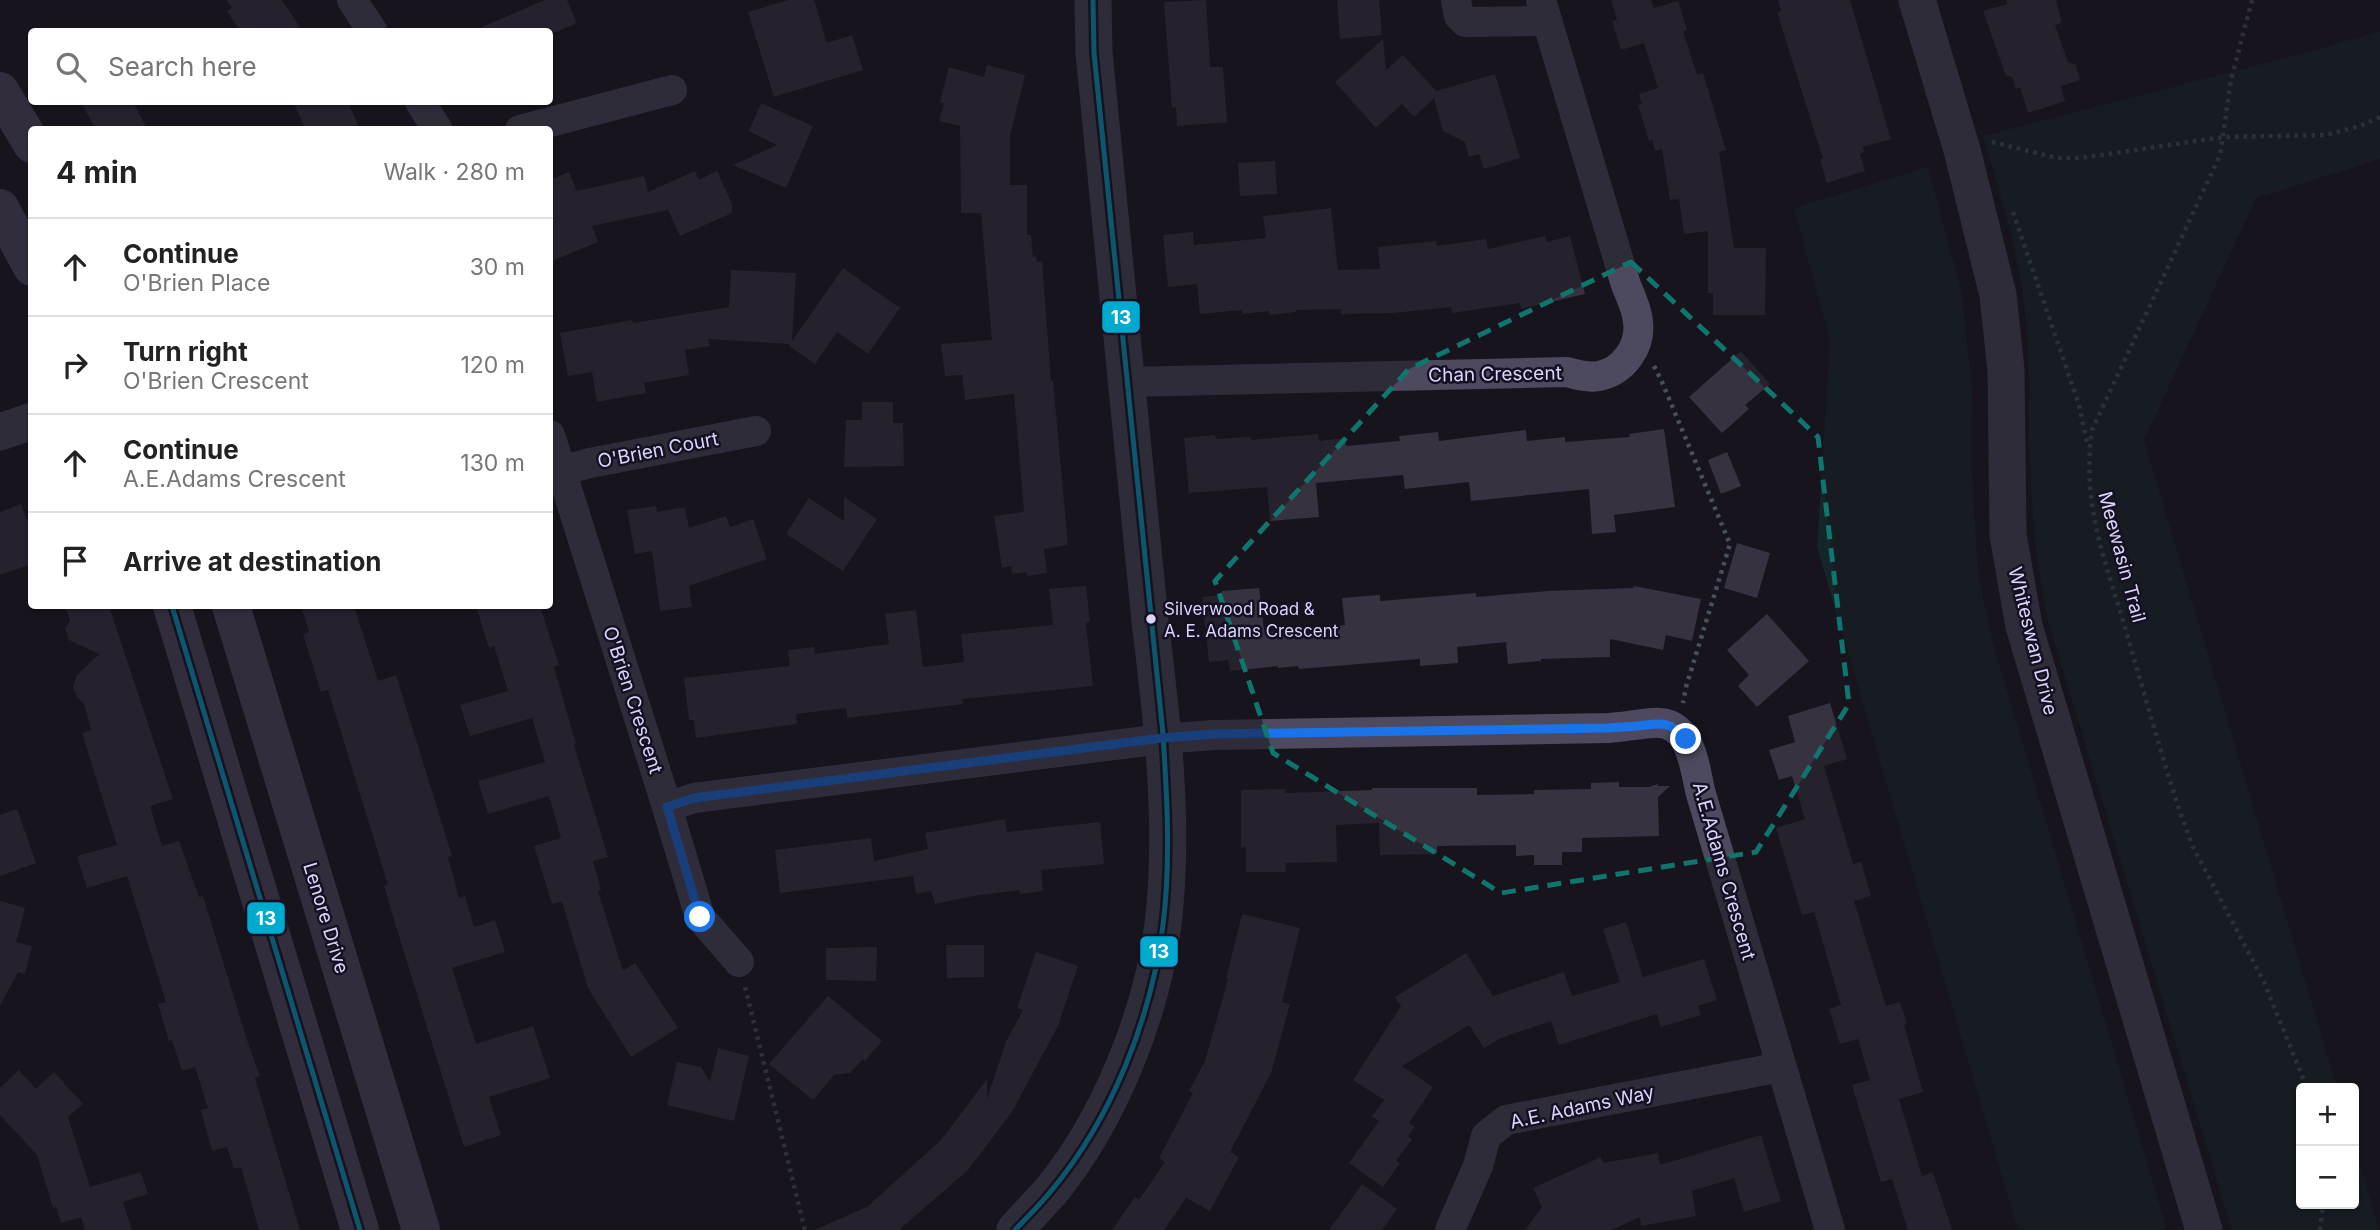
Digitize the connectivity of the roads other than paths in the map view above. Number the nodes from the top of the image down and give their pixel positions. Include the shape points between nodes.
1 (352, 0) edge
2 (1093, 0) edge
3 (1456, 0) edge
4 (1917, 0) edge
5 (1544, 10) edge
6 (370, 28) edge
7 (672, 90) dead end
8 (0, 91) edge
9 (422, 105) edge
10 (435, 126) edge
11 (535, 126) edge
12 (28, 137) edge
13 (0, 208) edge
14 (28, 260) edge
15 (1128, 382) junction
16 (28, 422) edge
17 (755, 431) dead end
18 (0, 432) edge
19 (553, 446) edge
20 (560, 471) junction
21 (173, 609) edge
22 (231, 609) edge
23 (1162, 738) junction
24 (667, 807) junction
25 (739, 962) dead end
26 (1781, 1067) junction
27 (360, 1230) edge
28 (421, 1230) edge
29 (1015, 1230) edge
30 (1450, 1230) edge
31 (1830, 1230) edge
32 (2203, 1230) edge

1 - 6 street
2 - 15 street via 1094,53
3 - 5 street, Chan Crescent via 1465,22
4 - 32 street, Whiteswan Drive via 1998,295 2006,370 2008,535 2024,625
5 - 15 street, Chan Crescent via 1636,310 1638,338 1621,365 1600,376 1585,377 1567,372
7 - 11 street
8 - 12 main road
9 - 10 street
13 - 14 main road
15 - 23 street
16 - 18 street
17 - 20 street, O'Brien Court
19 - 20 street, O'Brien Crescent
20 - 24 street, O'Brien Crescent
21 - 27 main road
22 - 28 main road, Lenore Drive
23 - 24 street via 694,798
23 - 26 street, A.E.Adams Crescent via 1668,724 1686,739 1691,751
23 - 29 street via 1167,863 1152,987 1118,1083 1089,1136 1051,1190
24 - 25 street, O'Brien Crescent via 700,917
26 - 30 street, A.E. Adams Way via 1506,1120 1486,1136
26 - 31 street, A.E.Adams Crescent

